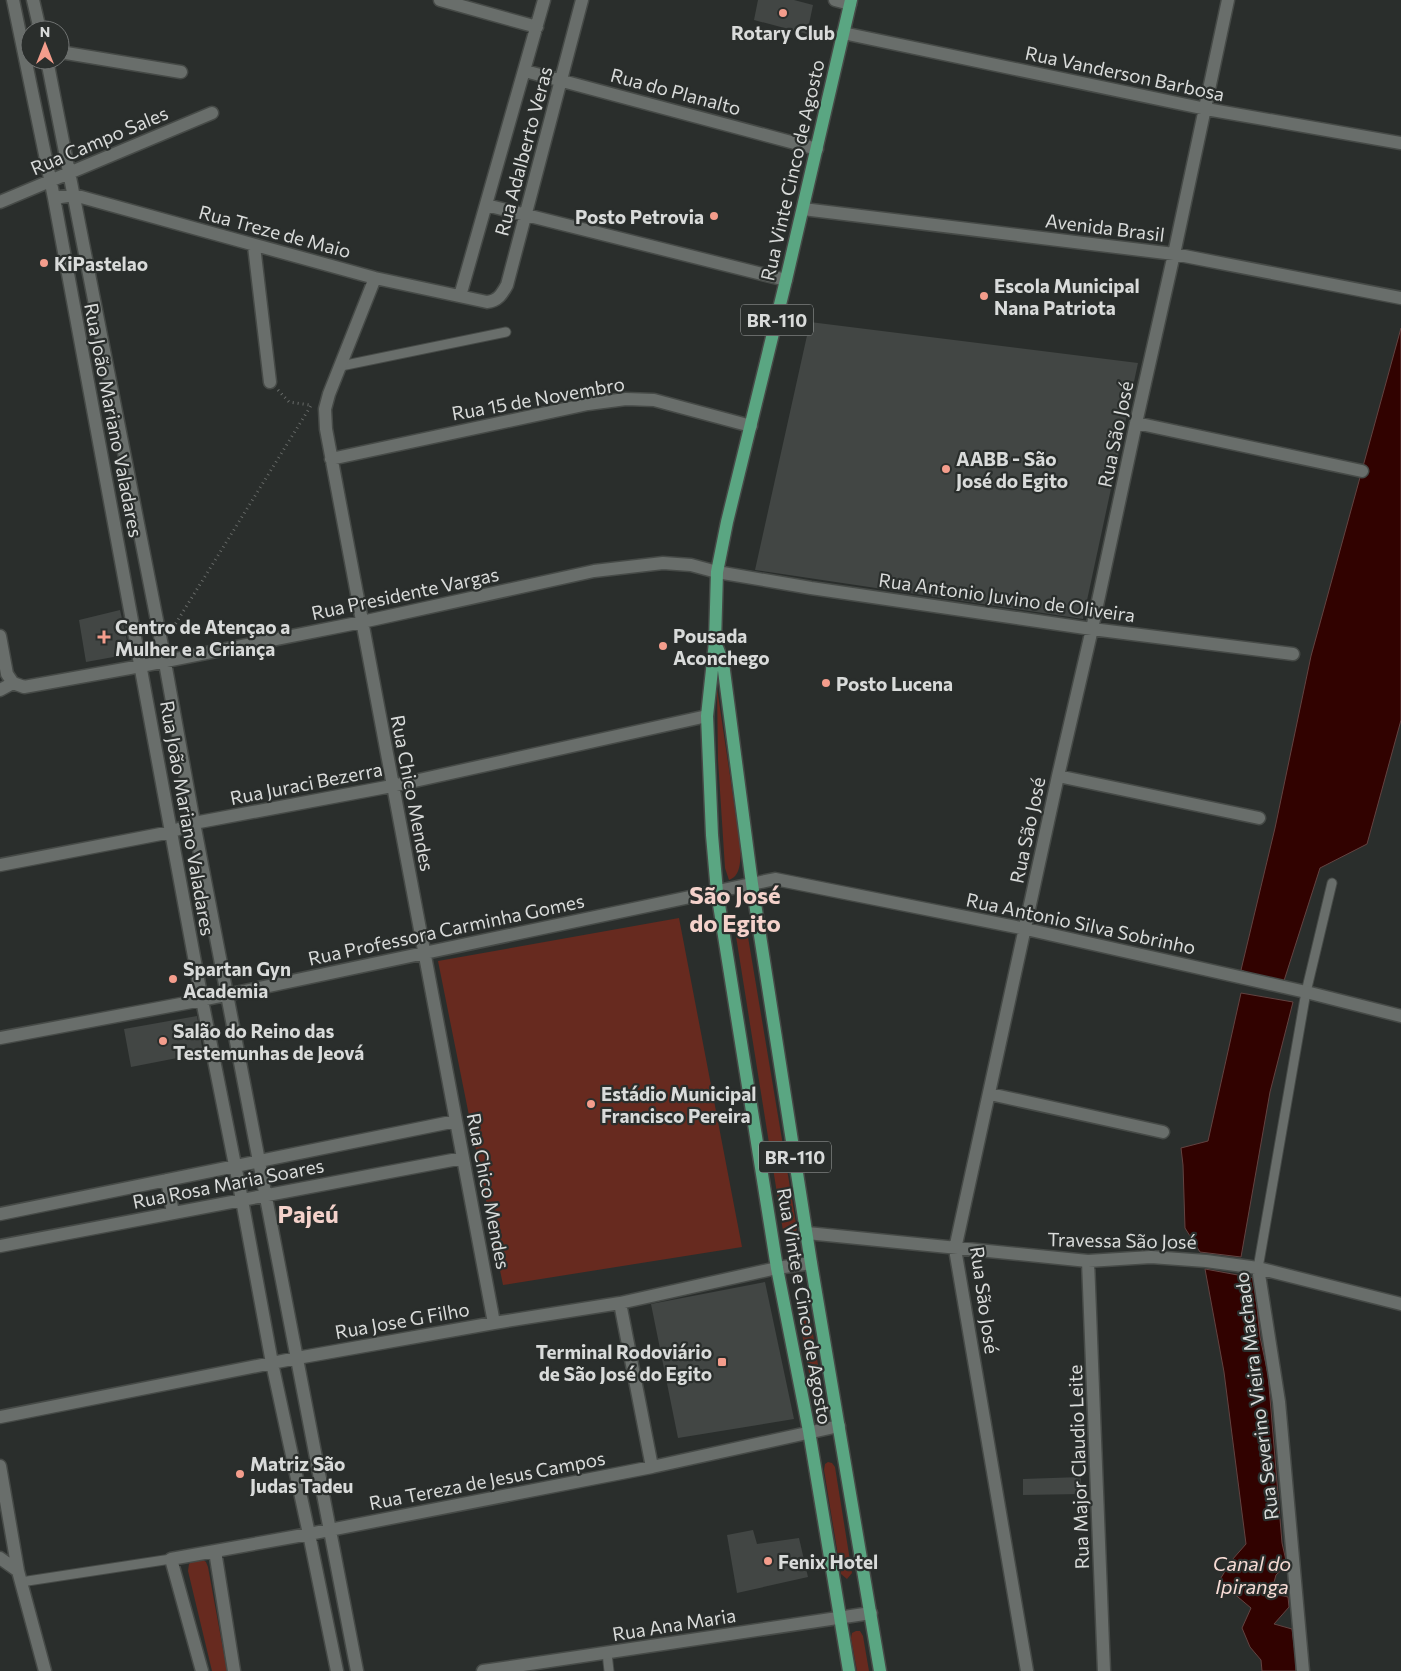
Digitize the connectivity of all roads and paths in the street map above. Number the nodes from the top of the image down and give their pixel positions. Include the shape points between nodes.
1 (13, 0) edge
2 (33, 0) edge
3 (440, 0) edge
4 (544, 0) edge
5 (582, 0) edge
6 (835, 0) edge
7 (1228, 0) edge
8 (850, 2) edge
9 (38, 20) edge
10 (20, 26) edge
11 (537, 27) junction
12 (843, 33) junction
13 (70, 54) edge
14 (30, 70) edge
15 (49, 70) edge
16 (525, 71) junction
17 (181, 72) dead end
18 (561, 80) junction
19 (1206, 109) junction
20 (212, 113) dead end
21 (1401, 143) edge
22 (817, 149) junction
23 (69, 173) junction
24 (50, 181) junction
25 (74, 196) junction
26 (54, 198) junction
27 (0, 202) edge
28 (486, 205) junction
29 (802, 209) junction
30 (525, 215) junction
31 (254, 246) junction
32 (1174, 254) junction
33 (375, 278) junction
34 (786, 280) junction
35 (460, 296) junction
36 (1401, 298) edge
37 (487, 302) joint
38 (506, 332) dead end
39 (340, 366) junction
40 (270, 382) joint
41 (329, 394) junction
42 (310, 405) junction
43 (1136, 423) junction
44 (751, 426) junction
45 (331, 459) junction
46 (1362, 471) dead end
47 (717, 572) junction
48 (362, 622) junction
49 (1092, 629) junction
50 (0, 636) edge
51 (716, 642) junction
52 (162, 646) junction
53 (1293, 654) dead end
54 (165, 661) junction
55 (141, 666) junction
56 (13, 683) junction
57 (0, 690) edge
58 (707, 716) junction
59 (1058, 776) junction
60 (392, 786) junction
61 (1259, 818) dead end
62 (194, 823) junction
63 (171, 832) junction
64 (0, 865) edge
65 (1332, 883) dead end
66 (752, 884) junction
67 (717, 892) junction
68 (1026, 929) junction
69 (425, 953) junction
70 (1306, 992) junction
71 (227, 994) junction
72 (202, 1000) junction
73 (1401, 1016) edge
74 (0, 1038) edge
75 (990, 1094) junction
76 (456, 1121) junction
77 (1162, 1132) dead end
78 (463, 1158) junction
79 (259, 1161) junction
80 (235, 1166) junction
81 (168, 1180) junction
82 (266, 1194) junction
83 (242, 1200) junction
84 (173, 1213) junction
85 (0, 1214) edge
86 (807, 1233) junction
87 (0, 1246) edge
88 (955, 1249) junction
89 (1088, 1261) junction
90 (812, 1263) junction
91 (777, 1268) junction
92 (1258, 1268) junction
93 (620, 1303) junction
94 (1401, 1304) edge
95 (494, 1323) junction
96 (297, 1358) junction
97 (272, 1363) junction
98 (0, 1417) edge
99 (839, 1426) junction
100 (809, 1431) junction
101 (0, 1466) edge
102 (652, 1468) junction
103 (329, 1530) junction
104 (309, 1534) junction
105 (215, 1551) junction
106 (0, 1558) edge
107 (171, 1559) junction
108 (20, 1577) junction
109 (871, 1613) junction
110 (840, 1617) junction
111 (607, 1653) junction
112 (526, 1668) edge
113 (45, 1671) edge
114 (202, 1671) edge
115 (234, 1671) edge
116 (337, 1671) edge
117 (357, 1671) edge
118 (483, 1671) edge
119 (609, 1671) edge
120 (849, 1671) edge
121 (880, 1671) edge
122 (1027, 1671) edge
123 (1104, 1671) edge
124 (1303, 1671) edge

1 - 10 street, Rua João Mariano Valadares
2 - 9 street
3 - 11 street
4 - 11 street, Rua Adalberto Veras
5 - 18 street, Rua Adalberto Veras
6 - 8 street
7 - 19 street, Rua São José
8 - 12 main road, Rua Vinte Cinco de Agosto / BR-110
11 - 16 street, Rua Adalberto Veras
12 - 19 street, Rua Vanderson Barbosa
12 - 22 main road, Rua Vinte Cinco de Agosto / BR-110
13 - 17 street
14 - 24 street, Rua João Mariano Valadares
15 - 23 street, Rua João Mariano Valadares
16 - 18 street, Rua do Planalto
16 - 28 street, Rua Adalberto Veras
18 - 22 street, Rua do Planalto
18 - 30 street, Rua Adalberto Veras
19 - 21 street, Rua Vanderson Barbosa
19 - 32 street, Rua São José
20 - 23 street, Rua Campo Sales
22 - 29 main road, Rua Vinte Cinco de Agosto / BR-110
23 - 24 street, Rua Campo Sales
23 - 25 street, Rua João Mariano Valadares
24 - 26 street, Rua João Mariano Valadares
24 - 27 street, Rua Campo Sales
25 - 26 street, Rua Treze de Maio
25 - 31 street, Rua Treze de Maio
25 - 52 street, Rua João Mariano Valadares
26 - 55 street, Rua João Mariano Valadares
28 - 30 street
28 - 35 street, Rua Adalberto Veras
29 - 32 street, Avenida Brasil
29 - 34 main road, Rua Vinte Cinco de Agosto / BR-110
30 - 34 street
30 - 37 street, Rua Adalberto Veras via 507,285 498,298
31 - 33 street, Rua Treze de Maio
31 - 40 street
32 - 36 street, Avenida Brasil
32 - 43 street, Rua São José
33 - 35 street, Rua Treze de Maio
33 - 39 street, Rua Chico Mendes
34 - 44 main road, Rua Vinte Cinco de Agosto / BR-110
35 - 37 street, Rua Treze de Maio
38 - 39 lane
39 - 41 street, Rua Chico Mendes
40 - 42 path via 289,402
41 - 42 path
41 - 45 street, Rua Chico Mendes via 325,409
42 - 52 path
43 - 46 street
43 - 49 street, Rua São José
44 - 45 street, Rua 15 de Novembro via 654,400 626,399 588,404
44 - 47 main road, Rua Vinte Cinco de Agosto / BR-110
45 - 48 street, Rua Chico Mendes
47 - 48 street, Rua Presidente Vargas via 691,565 663,563 594,571
47 - 49 street, Rua Antonio Juvino de Oliveira
47 - 51 main road, Rua Vinte Cinco de Agosto / BR-110
48 - 54 street, Rua Presidente Vargas
48 - 60 street, Rua Chico Mendes
49 - 53 street, Rua Antonio Juvino de Oliveira
49 - 59 street, Rua São José
50 - 56 street via 7,674
51 - 58 main road, Rua Vinte e Cinco de Agosto / BR-110
51 - 66 main road, Rua Vinte e Cinco de Agosto / BR-110 via 723,663
52 - 54 street, Rua João Mariano Valadares
54 - 55 street, Rua Presidente Vargas
54 - 62 street, Rua João Mariano Valadares
55 - 56 street, Rua Presidente Vargas via 24,687
55 - 63 street, Rua João Mariano Valadares
56 - 57 street
58 - 60 street, Rua Juraci Bezerra
58 - 67 main road, Rua Vinte e Cinco de Agosto / BR-110
59 - 61 street
59 - 68 street, Rua São José
60 - 62 street, Rua Juraci Bezerra
60 - 69 street, Rua Chico Mendes
62 - 63 street, Rua Juraci Bezerra
62 - 71 street, Rua João Mariano Valadares
63 - 64 street, Rua Juraci Bezerra
63 - 72 street, Rua João Mariano Valadares
65 - 70 lane, Rua Severino Vieira Machado
66 - 67 street, Rua Professora Carminha Gomes
66 - 68 street, Rua Antonio Silva Sobrinho via 775,879
66 - 86 main road, Rua Vinte e Cinco de Agosto / BR-110
67 - 69 street, Rua Professora Carminha Gomes
67 - 91 main road, Rua Vinte e Cinco de Agosto / BR-110
68 - 70 street, Rua Antonio Silva Sobrinho
68 - 75 street, Rua São José
69 - 71 street, Rua Professora Carminha Gomes
69 - 76 street, Rua Chico Mendes
70 - 73 street, Rua Antonio Silva Sobrinho
70 - 92 lane, Rua Severino Vieira Machado
71 - 72 street, Rua Professora Carminha Gomes
71 - 79 street, Rua João Mariano Valadares
72 - 74 street, Rua Professora Carminha Gomes
72 - 80 street, Rua João Mariano Valadares
75 - 77 street
75 - 88 street, Rua São José
76 - 78 street, Rua Chico Mendes
76 - 79 street, Rua Rosa Maria Soares
78 - 82 street, Rua Rosa Maria Soares
78 - 95 street, Rua Chico Mendes
79 - 80 street, Rua Rosa Maria Soares
79 - 82 street, Rua João Mariano Valadares
80 - 81 street, Rua Rosa Maria Soares
80 - 83 street, Rua João Mariano Valadares
81 - 84 street
81 - 85 street, Rua Rosa Maria Soares
82 - 83 street, Rua Rosa Maria Soares
82 - 96 street, Rua João Mariano Valadares
83 - 84 street, Rua Rosa Maria Soares
83 - 97 street, Rua João Mariano Valadares
84 - 87 street, Rua Rosa Maria Soares
86 - 88 street, Travessa São José
86 - 90 main road, Rua Vinte e Cinco de Agosto / BR-110
88 - 89 street, Travessa São José
88 - 122 street, Rua São José
89 - 92 street, Travessa São José via 1151,1258
89 - 123 street, Rua Major Claudio Leite
90 - 91 street, Rua Jose G Filho
90 - 99 main road, Rua Vinte e Cinco de Agosto / BR-110
91 - 93 street, Rua Jose G Filho
91 - 100 main road, Rua Vinte e Cinco de Agosto / BR-110
92 - 94 street, Travessa São José
92 - 124 street, Rua Severino Vieira Machado via 1279,1402
93 - 95 street, Rua Jose G Filho
93 - 102 street
95 - 96 street, Rua Jose G Filho
96 - 97 street, Rua Jose G Filho
96 - 103 street, Rua João Mariano Valadares
97 - 98 street, Rua Jose G Filho
97 - 104 street, Rua João Mariano Valadares
99 - 100 street, Rua Tereza de Jesus Campos
99 - 109 main road, Rua Vinte e Cinco de Agosto / BR-110
100 - 102 street, Rua Tereza de Jesus Campos
100 - 110 main road, Rua Vinte e Cinco de Agosto / BR-110
101 - 108 street
102 - 103 street, Rua Tereza de Jesus Campos
103 - 104 street, Rua Tereza de Jesus Campos
103 - 117 street, Rua João Mariano Valadares
104 - 105 street, Rua Tereza de Jesus Campos
104 - 116 street, Rua João Mariano Valadares
105 - 107 street, Rua Tereza de Jesus Campos
105 - 115 street
106 - 108 street
107 - 108 lane, Rua Tereza de Jesus Campos
107 - 114 street
108 - 113 street
109 - 110 street, Rua Ana Maria
109 - 121 main road, Rua Vinte e Cinco de Agosto / BR-110
110 - 111 street, Rua Ana Maria
110 - 120 main road, Rua Vinte e Cinco de Agosto / BR-110
111 - 112 street, Rua Ana Maria
111 - 119 lane
112 - 118 street, Rua Ana Maria

